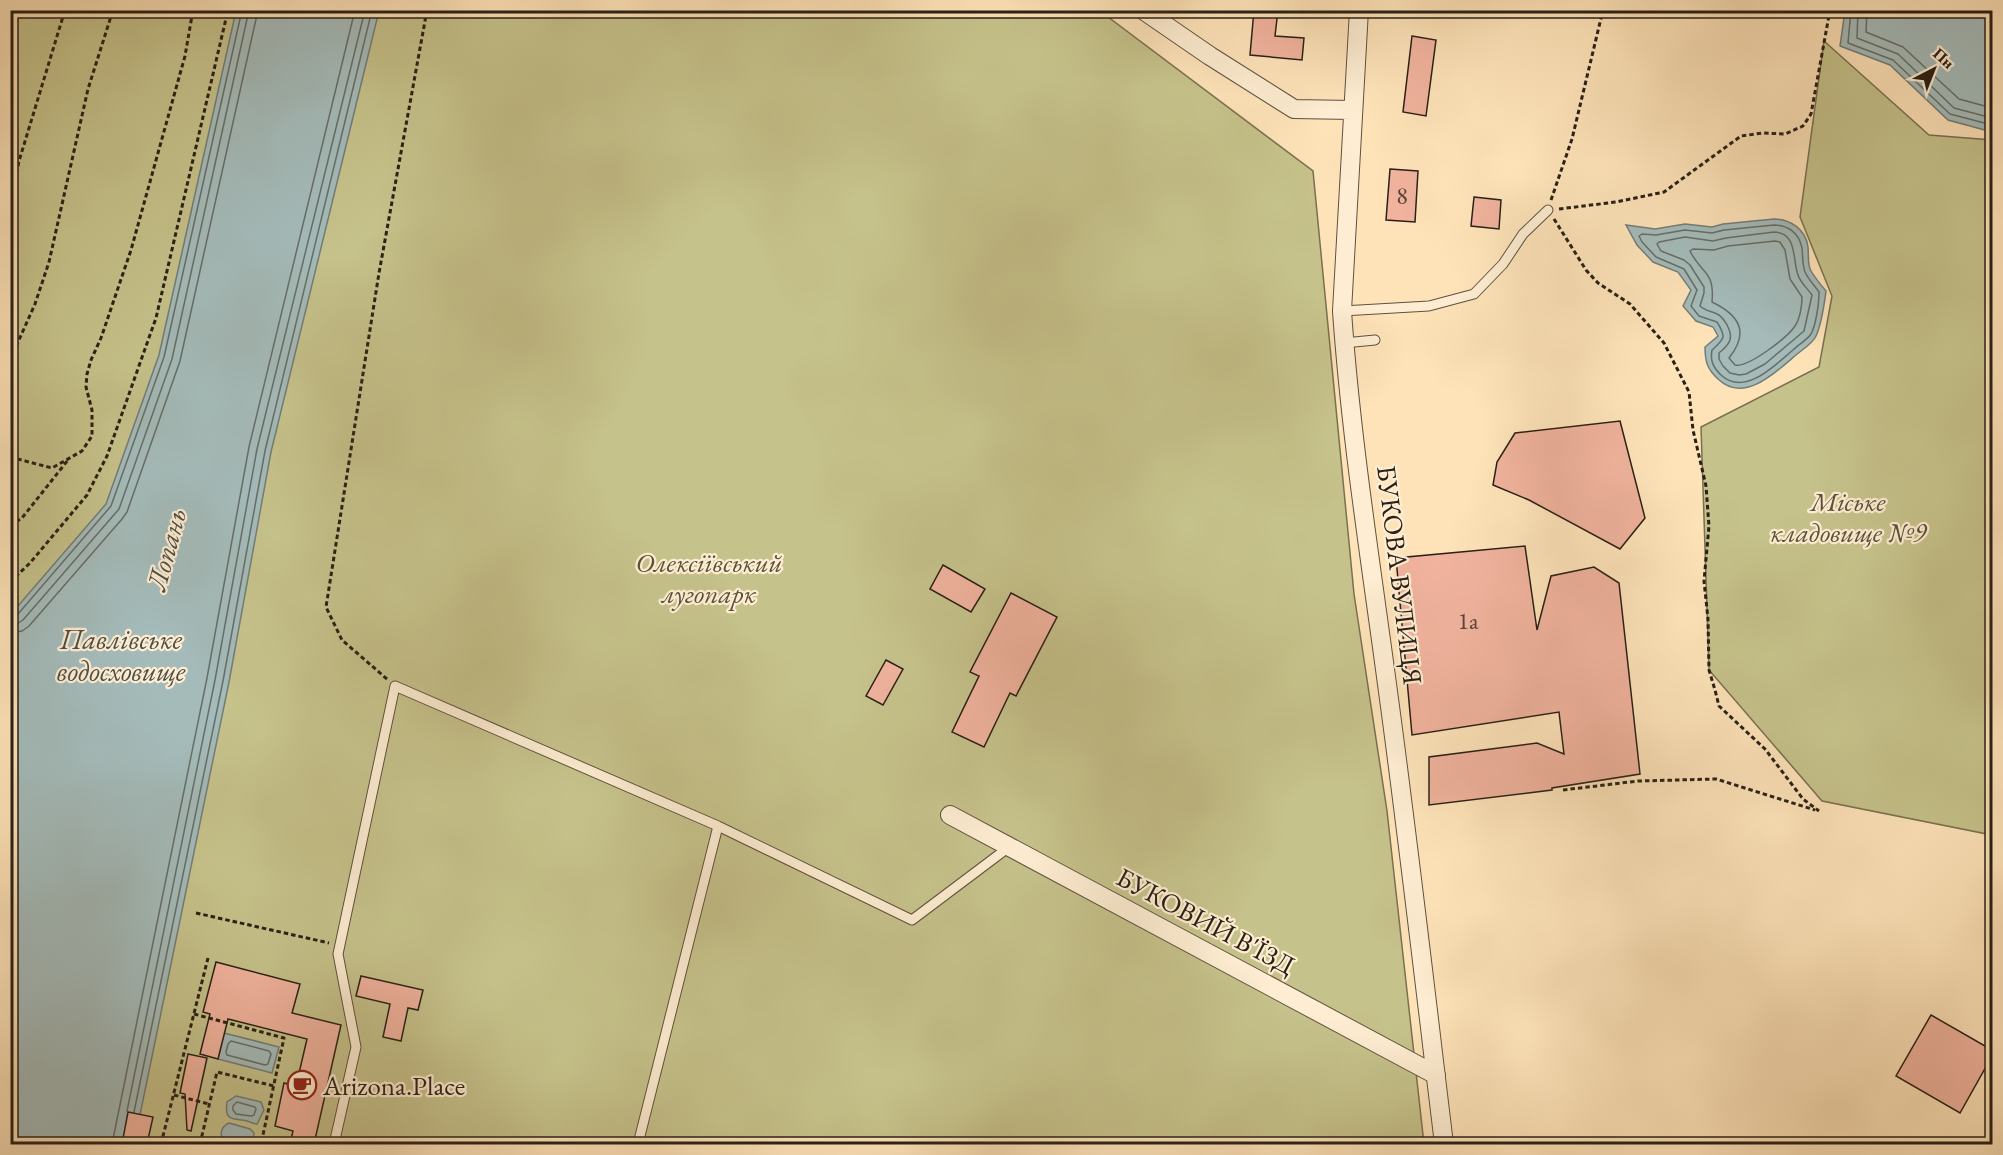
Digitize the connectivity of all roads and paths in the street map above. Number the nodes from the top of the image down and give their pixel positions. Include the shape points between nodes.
1 (65, 10) edge
2 (113, 10) edge
3 (193, 10) edge
4 (228, 10) edge
5 (427, 10) edge
6 (1143, 10) edge
7 (1359, 10) edge
8 (1603, 10) edge
9 (1830, 10) edge
10 (1353, 110) junction
11 (10, 203) edge
12 (1548, 210) junction
13 (1342, 311) junction
14 (1375, 340) dead end
15 (1344, 343) junction
16 (10, 360) edge
17 (10, 457) edge
18 (69, 459) junction
19 (10, 526) edge
20 (10, 582) edge
21 (395, 686) junction
22 (1563, 790) dead end
23 (950, 815) dead end
24 (718, 826) junction
25 (1009, 847) junction
26 (196, 914) dead end
27 (340, 945) junction
28 (208, 958) dead end
29 (194, 1014) junction
30 (1436, 1076) junction
31 (274, 1086) junction
32 (174, 1095) junction
33 (209, 1104) junction
34 (161, 1144) edge
35 (200, 1144) edge
36 (261, 1144) edge
37 (334, 1144) edge
38 (638, 1144) edge
39 (1444, 1144) edge

1 - 11 path
2 - 16 path via 88,89 49,262
3 - 18 path via 185,56 131,250 87,374 92,436 82,451
4 - 20 path via 156,318 107,456 87,495
5 - 21 path via 379,273 326,607 342,640
6 - 10 street via 1294,109
7 - 10 street, БУКОВА ВУЛИЦЯ
8 - 12 path via 1572,139
9 - 12 path via 1811,114 1803,126 1785,134 1741,136 1664,192
10 - 13 street, БУКОВА ВУЛИЦЯ
12 - 13 lane via 1474,294 1429,306
12 - 22 path via 1586,270 1630,304 1664,343 1689,392 1707,496 1709,526 1704,581 1709,670 1714,690 1719,706 1765,749 1803,799 1819,811 1716,779 1638,781
13 - 15 street, БУКОВА ВУЛИЦЯ
14 - 15 lane
15 - 30 street, БУКОВА ВУЛИЦЯ
17 - 18 path via 52,468
18 - 19 path via 22,518
21 - 24 lane
21 - 27 lane
23 - 25 street, БУКОВИЙ В'ЇЗД
24 - 25 lane via 912,920
24 - 38 lane
25 - 30 street, БУКОВИЙ В'ЇЗД
26 - 27 path
27 - 37 lane via 338,954 356,1047
28 - 29 path
29 - 31 path via 284,1038
29 - 32 path
30 - 39 street, БУКОВА ВУЛИЦЯ
31 - 33 path via 217,1072
31 - 36 path
32 - 33 path
32 - 34 path
33 - 35 path

